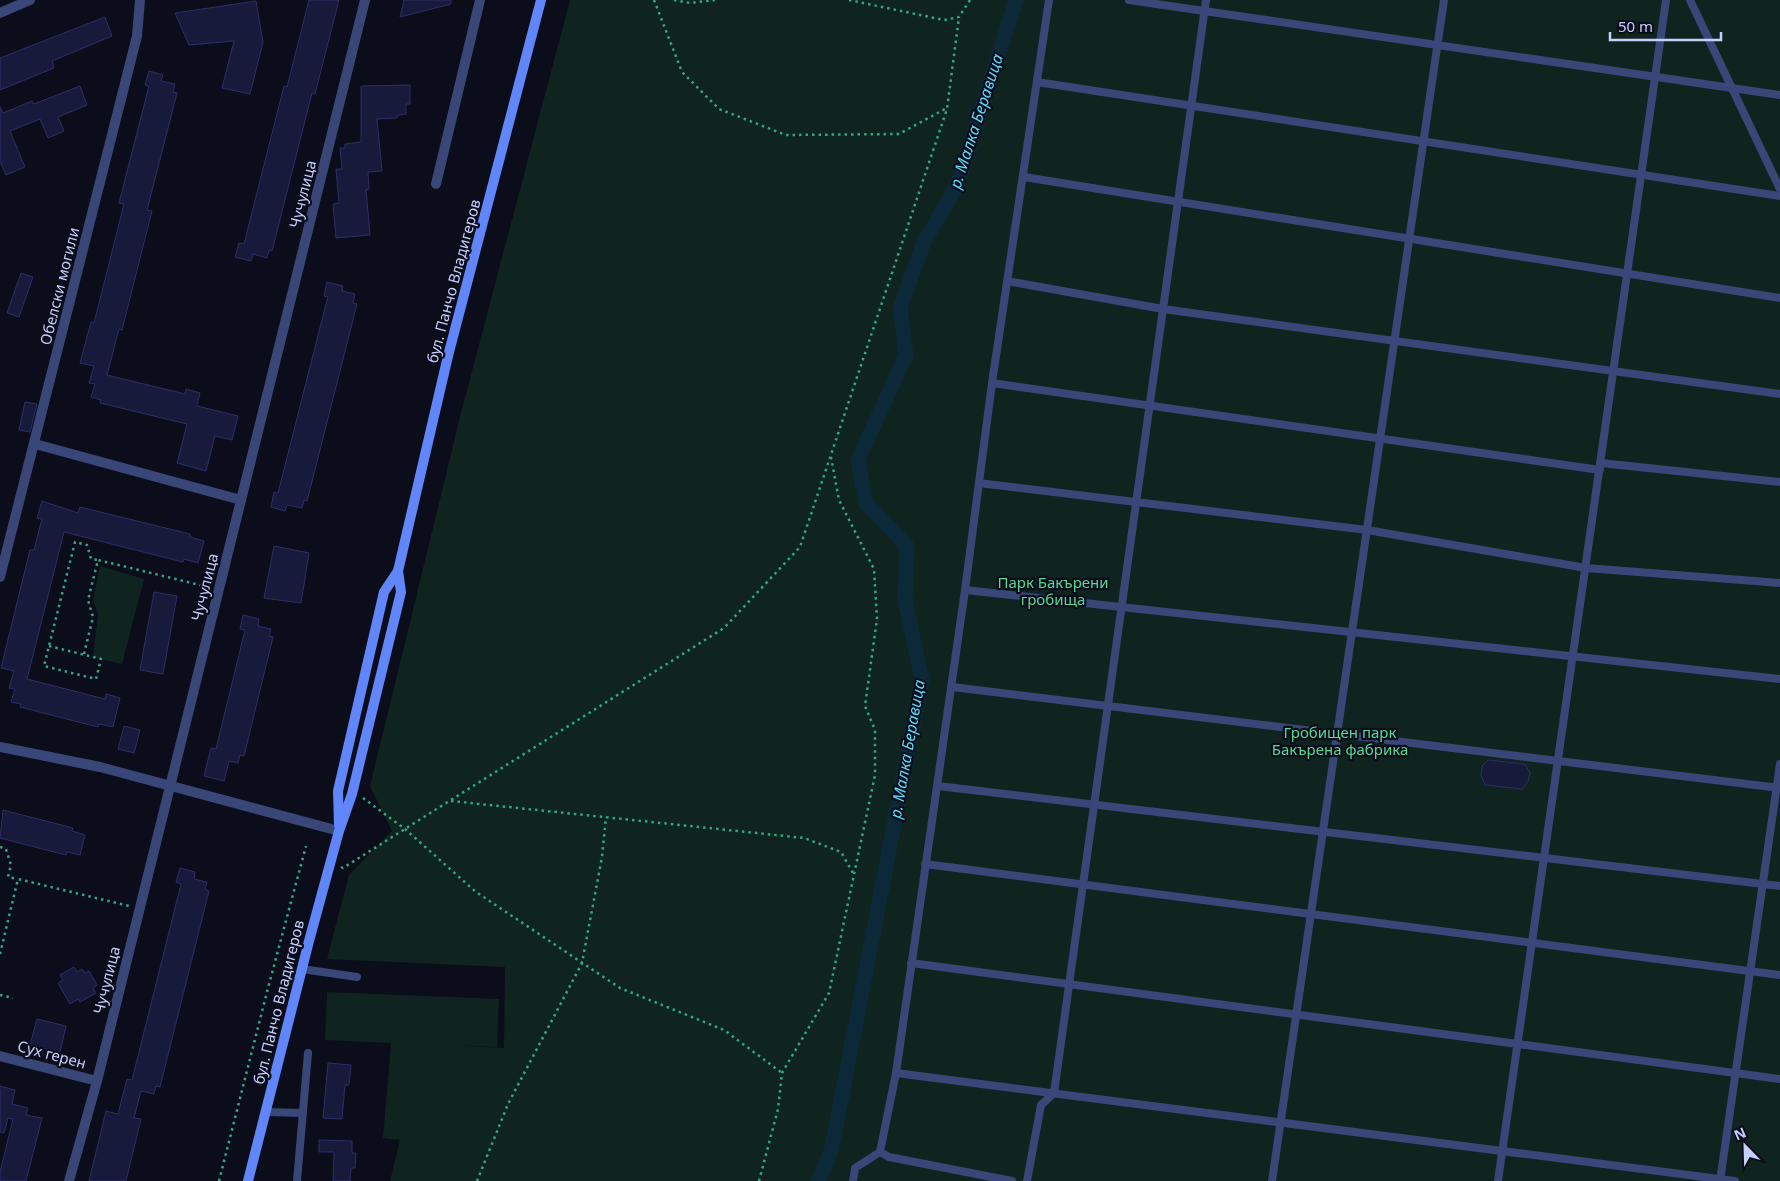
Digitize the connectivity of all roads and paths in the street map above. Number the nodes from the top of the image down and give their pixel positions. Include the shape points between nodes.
1 (30, 0) edge
2 (140, 0) edge
3 (365, 0) edge
4 (480, 0) edge
5 (541, 0) edge
6 (654, 0) edge
7 (674, 0) edge
8 (716, 0) edge
9 (849, 0) edge
10 (854, 0) edge
11 (970, 0) edge
12 (1049, 0) edge
13 (1129, 0) edge
14 (1206, 0) edge
15 (1444, 0) edge
16 (1666, 0) edge
17 (1690, 0) edge
18 (1205, 11) junction
19 (0, 13) edge
20 (959, 17) junction
21 (1438, 46) junction
22 (1655, 78) junction
23 (1037, 82) junction
24 (1732, 88) junction
25 (1780, 95) edge
26 (1192, 106) junction
27 (946, 109) junction
28 (1424, 142) junction
29 (1641, 176) junction
30 (1024, 177) junction
31 (436, 184) dead end
32 (1780, 189) edge
33 (1780, 196) edge
34 (1178, 202) junction
35 (1410, 239) junction
36 (1627, 274) junction
37 (1006, 281) junction
38 (1780, 298) edge
39 (1163, 309) junction
40 (1394, 341) junction
41 (1614, 372) junction
42 (992, 383) junction
43 (1780, 394) edge
44 (1150, 405) junction
45 (1380, 438) junction
46 (35, 444) junction
47 (831, 455) junction
48 (1600, 466) junction
49 (1780, 482) edge
50 (978, 484) junction
51 (241, 500) junction
52 (1136, 502) junction
53 (1367, 530) junction
54 (98, 560) junction
55 (1586, 568) junction
56 (398, 571) junction
57 (0, 577) edge
58 (1780, 583) edge
59 (219, 590) junction
60 (965, 590) junction
61 (1121, 607) junction
62 (1352, 632) junction
63 (49, 646) junction
64 (84, 654) junction
65 (1573, 657) junction
66 (1780, 679) edge
67 (952, 687) junction
68 (1108, 707) junction
69 (1337, 734) junction
70 (0, 747) edge
71 (1558, 761) junction
72 (1780, 764) edge
73 (170, 786) junction
74 (938, 786) junction
75 (1778, 788) edge
76 (361, 796) dead end
77 (450, 801) junction
78 (1094, 805) junction
79 (606, 817) junction
80 (405, 829) junction
81 (339, 831) junction
82 (1323, 832) junction
83 (306, 846) dead end
84 (0, 847) edge
85 (1544, 858) junction
86 (926, 864) junction
87 (343, 868) dead end
88 (854, 874) junction
89 (18, 879) junction
90 (1083, 884) junction
91 (1763, 884) junction
92 (1780, 886) edge
93 (140, 909) junction
94 (1311, 914) junction
95 (1532, 943) junction
96 (0, 954) edge
97 (582, 963) junction
98 (911, 963) junction
99 (302, 969) junction
100 (1750, 972) junction
101 (1780, 975) edge
102 (357, 978) dead end
103 (1069, 984) junction
104 (0, 995) edge
105 (13, 998) dead end
106 (1297, 1015) junction
107 (1518, 1044) junction
108 (308, 1053) dead end
109 (0, 1056) edge
110 (782, 1073) junction
111 (896, 1073) junction
112 (1735, 1073) junction
113 (1780, 1079) edge
114 (97, 1081) junction
115 (1054, 1093) junction
116 (266, 1112) junction
117 (303, 1113) junction
118 (1281, 1122) junction
119 (1503, 1151) junction
120 (880, 1152) junction
121 (1720, 1180) edge
122 (69, 1181) edge
123 (220, 1181) edge
124 (248, 1181) edge
125 (297, 1181) edge
126 (477, 1181) edge
127 (758, 1181) edge
128 (853, 1181) edge
129 (1012, 1181) edge
130 (1027, 1181) edge
131 (1272, 1181) edge
132 (1498, 1181) edge
133 (1735, 1181) edge

1 - 19 street
2 - 46 street, Обелски могили via 137,36
3 - 51 street, Чучулица
4 - 31 street
5 - 56 street, бул. Панчо Владигеров via 448,356
6 - 27 path via 682,72 719,108 786,135 899,134
7 - 8 path
9 - 10 path
10 - 20 path via 944,20
11 - 20 path
12 - 23 lane
13 - 18 lane
14 - 18 lane
15 - 21 lane
16 - 22 lane
17 - 24 lane
18 - 21 lane
18 - 26 lane
20 - 27 path
21 - 22 lane
21 - 28 lane
22 - 24 lane
22 - 29 lane
23 - 26 lane
23 - 30 lane
24 - 25 lane
24 - 32 lane
26 - 28 lane
26 - 34 lane
27 - 47 path
28 - 29 lane
28 - 35 lane
29 - 33 lane
29 - 36 lane
30 - 34 lane
30 - 37 lane
34 - 35 lane
34 - 39 lane
35 - 36 lane
35 - 40 lane
36 - 38 lane
36 - 41 lane
37 - 39 lane
37 - 42 lane
39 - 40 lane
39 - 44 lane
40 - 41 lane
40 - 45 lane
41 - 43 lane
41 - 48 lane
42 - 44 lane
42 - 50 lane
44 - 45 lane
44 - 52 lane
45 - 48 lane
45 - 53 lane
46 - 51 street
46 - 57 street, Обелски могили
47 - 77 path via 800,548 724,628
47 - 88 path via 839,500 874,569 877,609 865,706 875,730 875,775
48 - 49 lane
48 - 55 lane
50 - 52 lane
50 - 60 lane
51 - 59 street, Чучулица
52 - 53 lane
52 - 61 lane
53 - 55 lane
53 - 62 lane
54 - 59 path
54 - 63 path via 91,559 87,545 75,542
54 - 64 path via 88,600 93,617
55 - 58 lane
55 - 65 lane
56 - 81 street, бул. Панчо Владигеров via 400,592 352,794
56 - 81 street, бул. Панчо Владигеров via 384,592 338,791
59 - 73 street, Чучулица
60 - 61 lane
60 - 67 lane
61 - 62 lane
61 - 68 lane
62 - 65 lane
62 - 69 lane
63 - 64 path
63 - 64 path via 44,666 96,679 101,659
65 - 66 lane
65 - 71 lane
67 - 68 lane
67 - 74 lane
68 - 69 lane
68 - 78 lane
69 - 71 lane
69 - 82 lane
70 - 73 street
71 - 75 lane
71 - 85 lane
72 - 75 lane
73 - 81 street
73 - 93 street, Чучулица
74 - 78 lane
74 - 86 lane
75 - 91 lane
76 - 80 path
77 - 79 path
77 - 80 path
78 - 82 lane
78 - 90 lane
79 - 88 path via 804,838 842,852
79 - 97 path via 602,858
80 - 87 path
80 - 97 path via 476,892
81 - 99 street, бул. Панчо Владигеров
82 - 85 lane
82 - 94 lane
83 - 123 path
84 - 89 path via 6,848 11,864 8,876
85 - 91 lane
85 - 95 lane
86 - 90 lane
86 - 98 lane
88 - 110 path via 829,993
89 - 93 path
89 - 96 path
90 - 94 lane
90 - 103 lane
91 - 92 lane
91 - 100 lane
93 - 114 street, Чучулица
94 - 95 lane
94 - 106 lane
95 - 100 lane
95 - 107 lane
97 - 110 path via 620,988 724,1030
97 - 126 path via 508,1104
98 - 103 lane
98 - 111 lane
99 - 102 lane
99 - 116 street, бул. Панчо Владигеров
100 - 101 lane
100 - 112 lane
103 - 106 lane
103 - 115 lane
104 - 105 path
106 - 107 lane
106 - 118 lane
107 - 112 lane
107 - 119 lane
108 - 117 lane
109 - 114 street, Сух герен
110 - 127 path via 778,1109
111 - 115 lane
111 - 120 lane
112 - 113 lane
112 - 121 lane
114 - 122 street, Чучулица
115 - 118 lane
115 - 130 lane via 1042,1105
116 - 117 lane
116 - 124 street, бул. Панчо Владигеров
117 - 125 lane
118 - 119 lane
118 - 131 lane
119 - 121 lane
119 - 132 lane
120 - 128 lane via 855,1168
120 - 129 lane via 889,1157
121 - 133 lane

